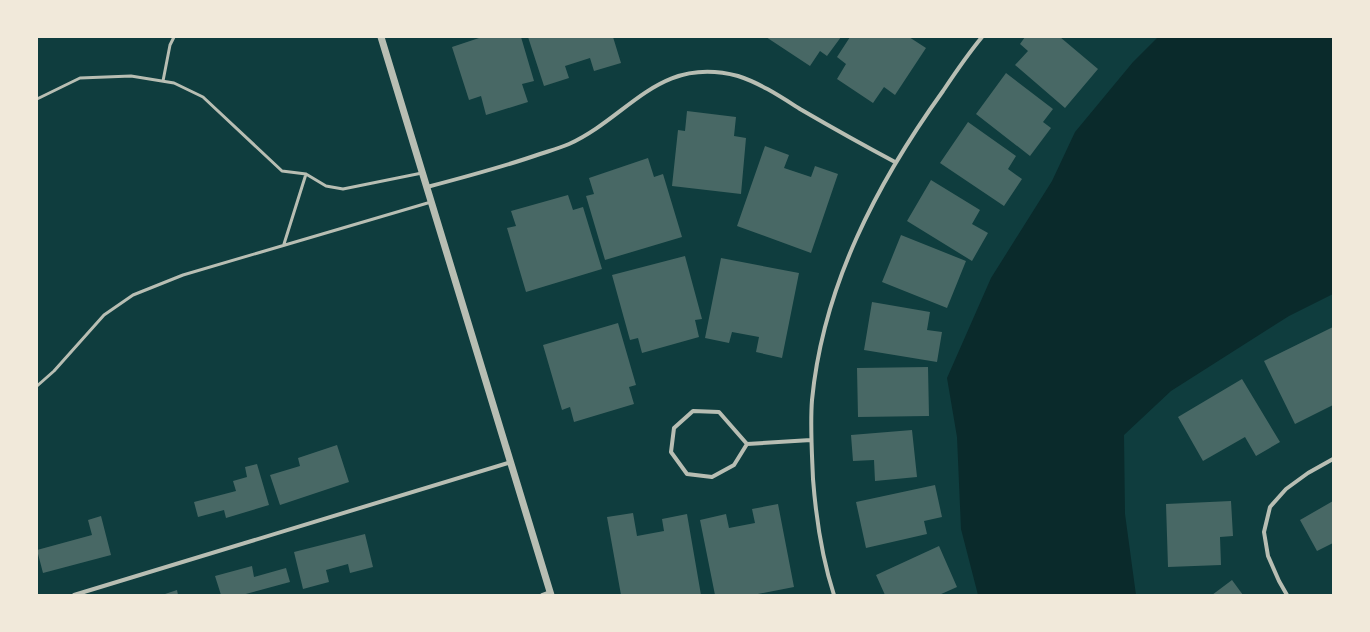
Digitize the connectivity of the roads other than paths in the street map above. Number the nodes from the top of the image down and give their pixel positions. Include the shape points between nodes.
1 (174, 37) edge
2 (381, 37) edge
3 (982, 37) edge
4 (163, 81) junction
5 (37, 99) edge
6 (895, 162) junction
7 (422, 173) junction
8 (306, 174) junction
9 (427, 187) junction
10 (431, 202) junction
11 (284, 244) junction
12 (37, 386) edge
13 (811, 440) junction
14 (748, 444) junction
15 (1333, 458) edge
16 (511, 462) junction
17 (550, 594) edge
18 (74, 595) edge
19 (542, 595) edge
20 (834, 595) edge
21 (1287, 595) edge

1 - 4 lane
2 - 7 street
3 - 6 street
4 - 5 lane via 131,76 80,78
4 - 8 lane via 174,83 203,97 282,171
6 - 9 street via 764,87 740,77 714,72 687,74 661,83 637,97 591,132 568,144 513,164
6 - 13 street via 843,267 832,299 812,400
7 - 8 lane via 343,189 326,186
7 - 9 street
8 - 11 lane
9 - 10 street
10 - 11 lane
10 - 16 street
11 - 12 lane via 183,275 133,295 104,315 54,371
13 - 14 street
13 - 20 street via 815,501 822,551
14 - 14 street via 719,412 693,411 674,428 671,452 687,474 712,477 734,465
15 - 21 street via 1286,488 1270,507 1264,532 1268,556
16 - 17 street
16 - 18 street
17 - 19 street

